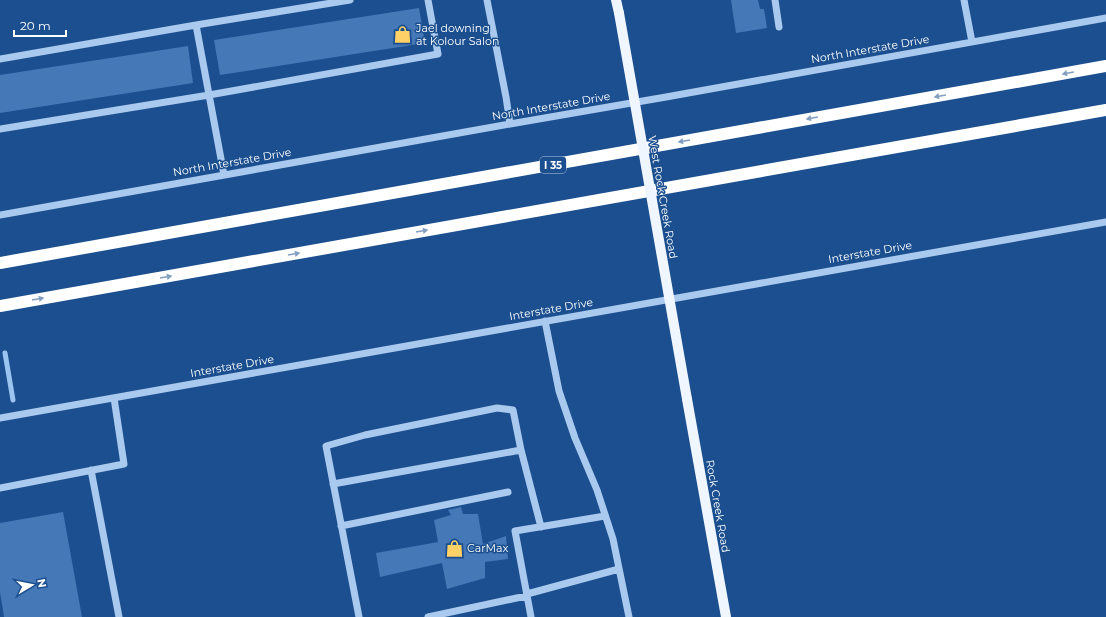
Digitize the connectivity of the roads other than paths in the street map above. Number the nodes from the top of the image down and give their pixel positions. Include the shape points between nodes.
1 (350, 0) edge
2 (428, 0) edge
3 (487, 0) edge
4 (616, 0) edge
5 (774, 0) edge
6 (964, 0) edge
7 (1106, 18) edge
8 (196, 25) junction
9 (779, 27) dead end
10 (972, 42) junction
11 (0, 59) edge
12 (1106, 66) edge
13 (209, 95) junction
14 (1106, 110) edge
15 (510, 124) junction
16 (0, 129) edge
17 (224, 175) junction
18 (0, 215) edge
19 (1106, 222) edge
20 (0, 263) edge
21 (0, 306) edge
22 (545, 321) junction
23 (114, 398) junction
24 (686, 399) joint
25 (0, 418) edge
26 (521, 450) junction
27 (91, 470) junction
28 (333, 484) junction
29 (0, 488) edge
30 (508, 492) dead end
31 (606, 516) junction
32 (341, 526) junction
33 (541, 527) junction
34 (619, 569) junction
35 (527, 594) junction
36 (119, 617) edge
37 (359, 617) edge
38 (428, 617) edge
39 (531, 617) edge
40 (629, 617) edge
41 (726, 617) edge

1 - 8 street
2 - 13 street via 438,54
3 - 15 street
4 - 24 main road, West Rock Creek Road, bridge
5 - 9 street
6 - 10 street
7 - 10 street, North Interstate Drive
8 - 11 street
8 - 13 street
10 - 15 street, North Interstate Drive
12 -> 20 highway, I 35
13 - 16 street
13 - 17 street
21 -> 14 highway
15 - 17 street, North Interstate Drive
17 - 18 street, North Interstate Drive
19 - 22 street, Interstate Drive
22 - 23 street, Interstate Drive
22 - 31 street via 559,391
23 - 25 street, Interstate Drive
23 - 27 street via 124,464
24 - 41 main road, Rock Creek Road
26 - 28 street
26 - 28 street via 513,410 497,408 365,435 326,446
26 - 33 street
27 - 29 street
27 - 36 street
28 - 32 street
30 - 32 street
31 - 33 street
31 - 34 street
32 - 37 street
33 - 35 street via 515,531
34 - 35 street
34 - 40 street
35 - 38 street
35 - 39 street

